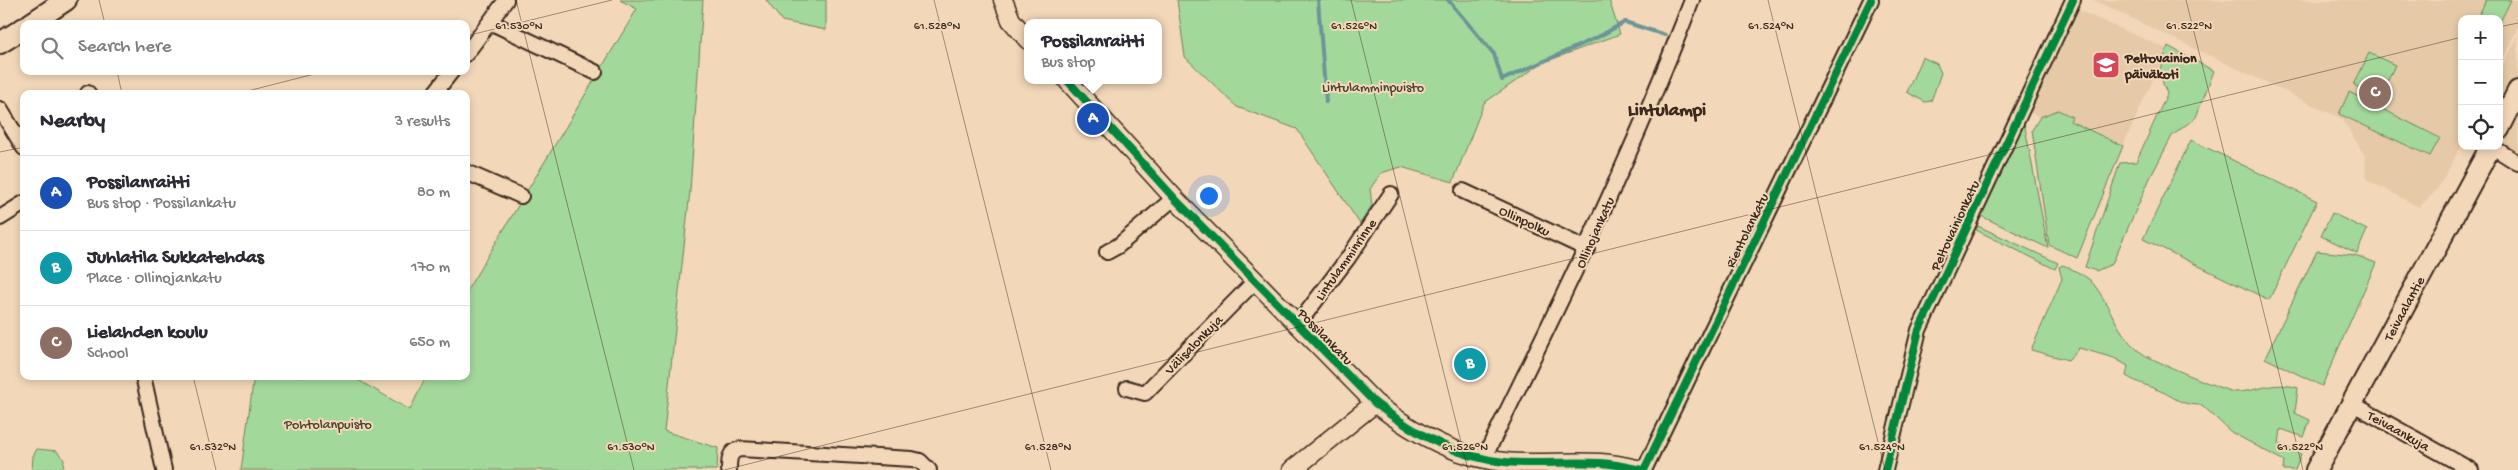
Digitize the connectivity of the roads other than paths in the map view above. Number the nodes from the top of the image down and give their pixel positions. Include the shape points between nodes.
1 (66, 0) edge
2 (506, 0) edge
3 (1692, 0) edge
4 (1871, 0) edge
5 (2073, 0) edge
6 (1005, 6) edge
7 (36, 20) edge
8 (492, 23) junction
9 (20, 30) edge
10 (1024, 34) edge
11 (0, 43) edge
12 (470, 49) edge
13 (595, 72) dead end
14 (449, 75) edge
15 (1070, 84) edge
16 (437, 90) edge
17 (2518, 91) edge
18 (0, 110) edge
19 (2503, 121) edge
20 (20, 142) edge
21 (2489, 150) edge
22 (2497, 150) edge
23 (2518, 163) edge
24 (470, 174) edge
25 (1463, 191) dead end
26 (1391, 194) dead end
27 (521, 196) dead end
28 (1174, 198) junction
29 (20, 206) edge
30 (0, 218) edge
31 (1587, 249) junction
32 (1107, 252) dead end
33 (1255, 281) junction
34 (1298, 324) junction
35 (144, 380) edge
36 (1127, 388) dead end
37 (1375, 403) junction
38 (2353, 404) junction
39 (1484, 458) junction
40 (1570, 467) edge
41 (164, 470) edge
42 (729, 470) edge
43 (929, 470) edge
44 (1292, 470) edge
45 (1643, 470) edge
46 (1885, 470) edge
47 (2316, 470) edge
48 (2470, 470) edge

1 - 7 main road
2 - 8 street
3 - 31 street, Ollinojankatu
4 - 45 street, Rientolankatu
5 - 46 street, Peltovainionkatu via 1919,330
6 - 10 street
8 - 12 street
8 - 13 street
9 - 11 main road
14 - 16 street
15 - 28 street, Possilankatu
17 - 19 main road
18 - 20 street
21 - 38 main road, Teivaalantie
22 - 23 street
24 - 27 street
25 - 31 street, Ollinpolku
26 - 34 street, Lintulamminrinne
28 - 32 street
28 - 33 street, Possilankatu
29 - 30 street
31 - 39 street, Ollinojankatu
33 - 34 street, Possilankatu
33 - 36 street, Välisalonkuja via 1145,393
34 - 37 street, Possilankatu
35 - 41 street
37 - 39 street, Possilankatu via 1425,436
37 - 44 street
38 - 47 main road, Teivaalantie
38 - 48 street, Teivaankuja
39 - 40 street, Possilankatu
40 - 45 street, Possilankatu via 1600,463
42 - 43 street via 732,452 740,449 912,459 920,461

